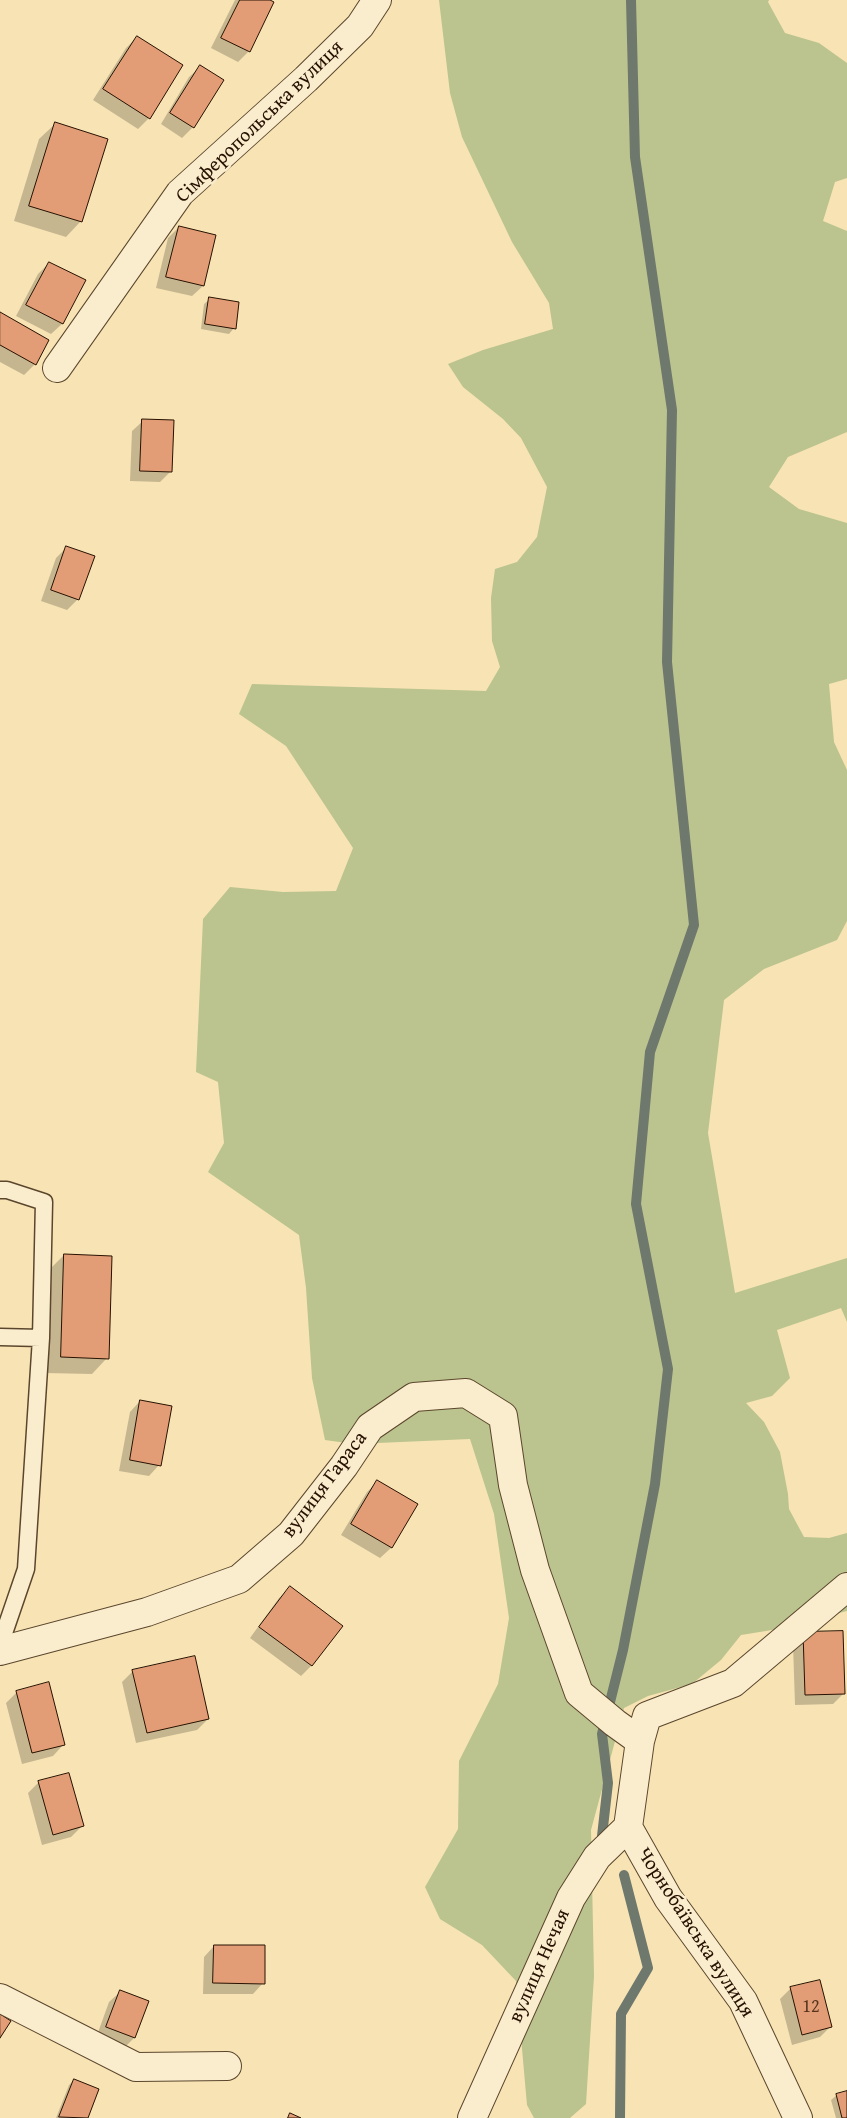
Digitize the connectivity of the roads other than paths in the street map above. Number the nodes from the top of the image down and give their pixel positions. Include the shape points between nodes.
1 (377, 0) edge
2 (56, 368) dead end
3 (0, 1190) edge
4 (0, 1337) edge
5 (41, 1338) junction
6 (847, 1587) edge
7 (0, 1645) edge
8 (0, 1651) edge
9 (640, 1741) junction
10 (628, 1827) junction
11 (0, 1998) edge
12 (227, 2066) dead end
13 (472, 2118) edge
14 (798, 2118) edge

1 - 2 street, Сімферопольська вулиця via 360,26 306,79 180,193
3 - 5 lane via 44,1202
4 - 5 lane
5 - 7 lane via 26,1569
6 - 9 street, Чорнобаївська вулиця via 733,1683 647,1716
8 - 9 street, вулиця Гараса via 147,1612 239,1580 291,1534 370,1427 414,1397 466,1393 503,1416 513,1485 535,1570 579,1693
9 - 10 street, Чорнобаївська вулиця
10 - 13 street, вулиця Нечая via 597,1857 570,1898
10 - 14 street, Чорнобаївська вулиця via 668,1898 743,2000
11 - 12 street via 136,2067

